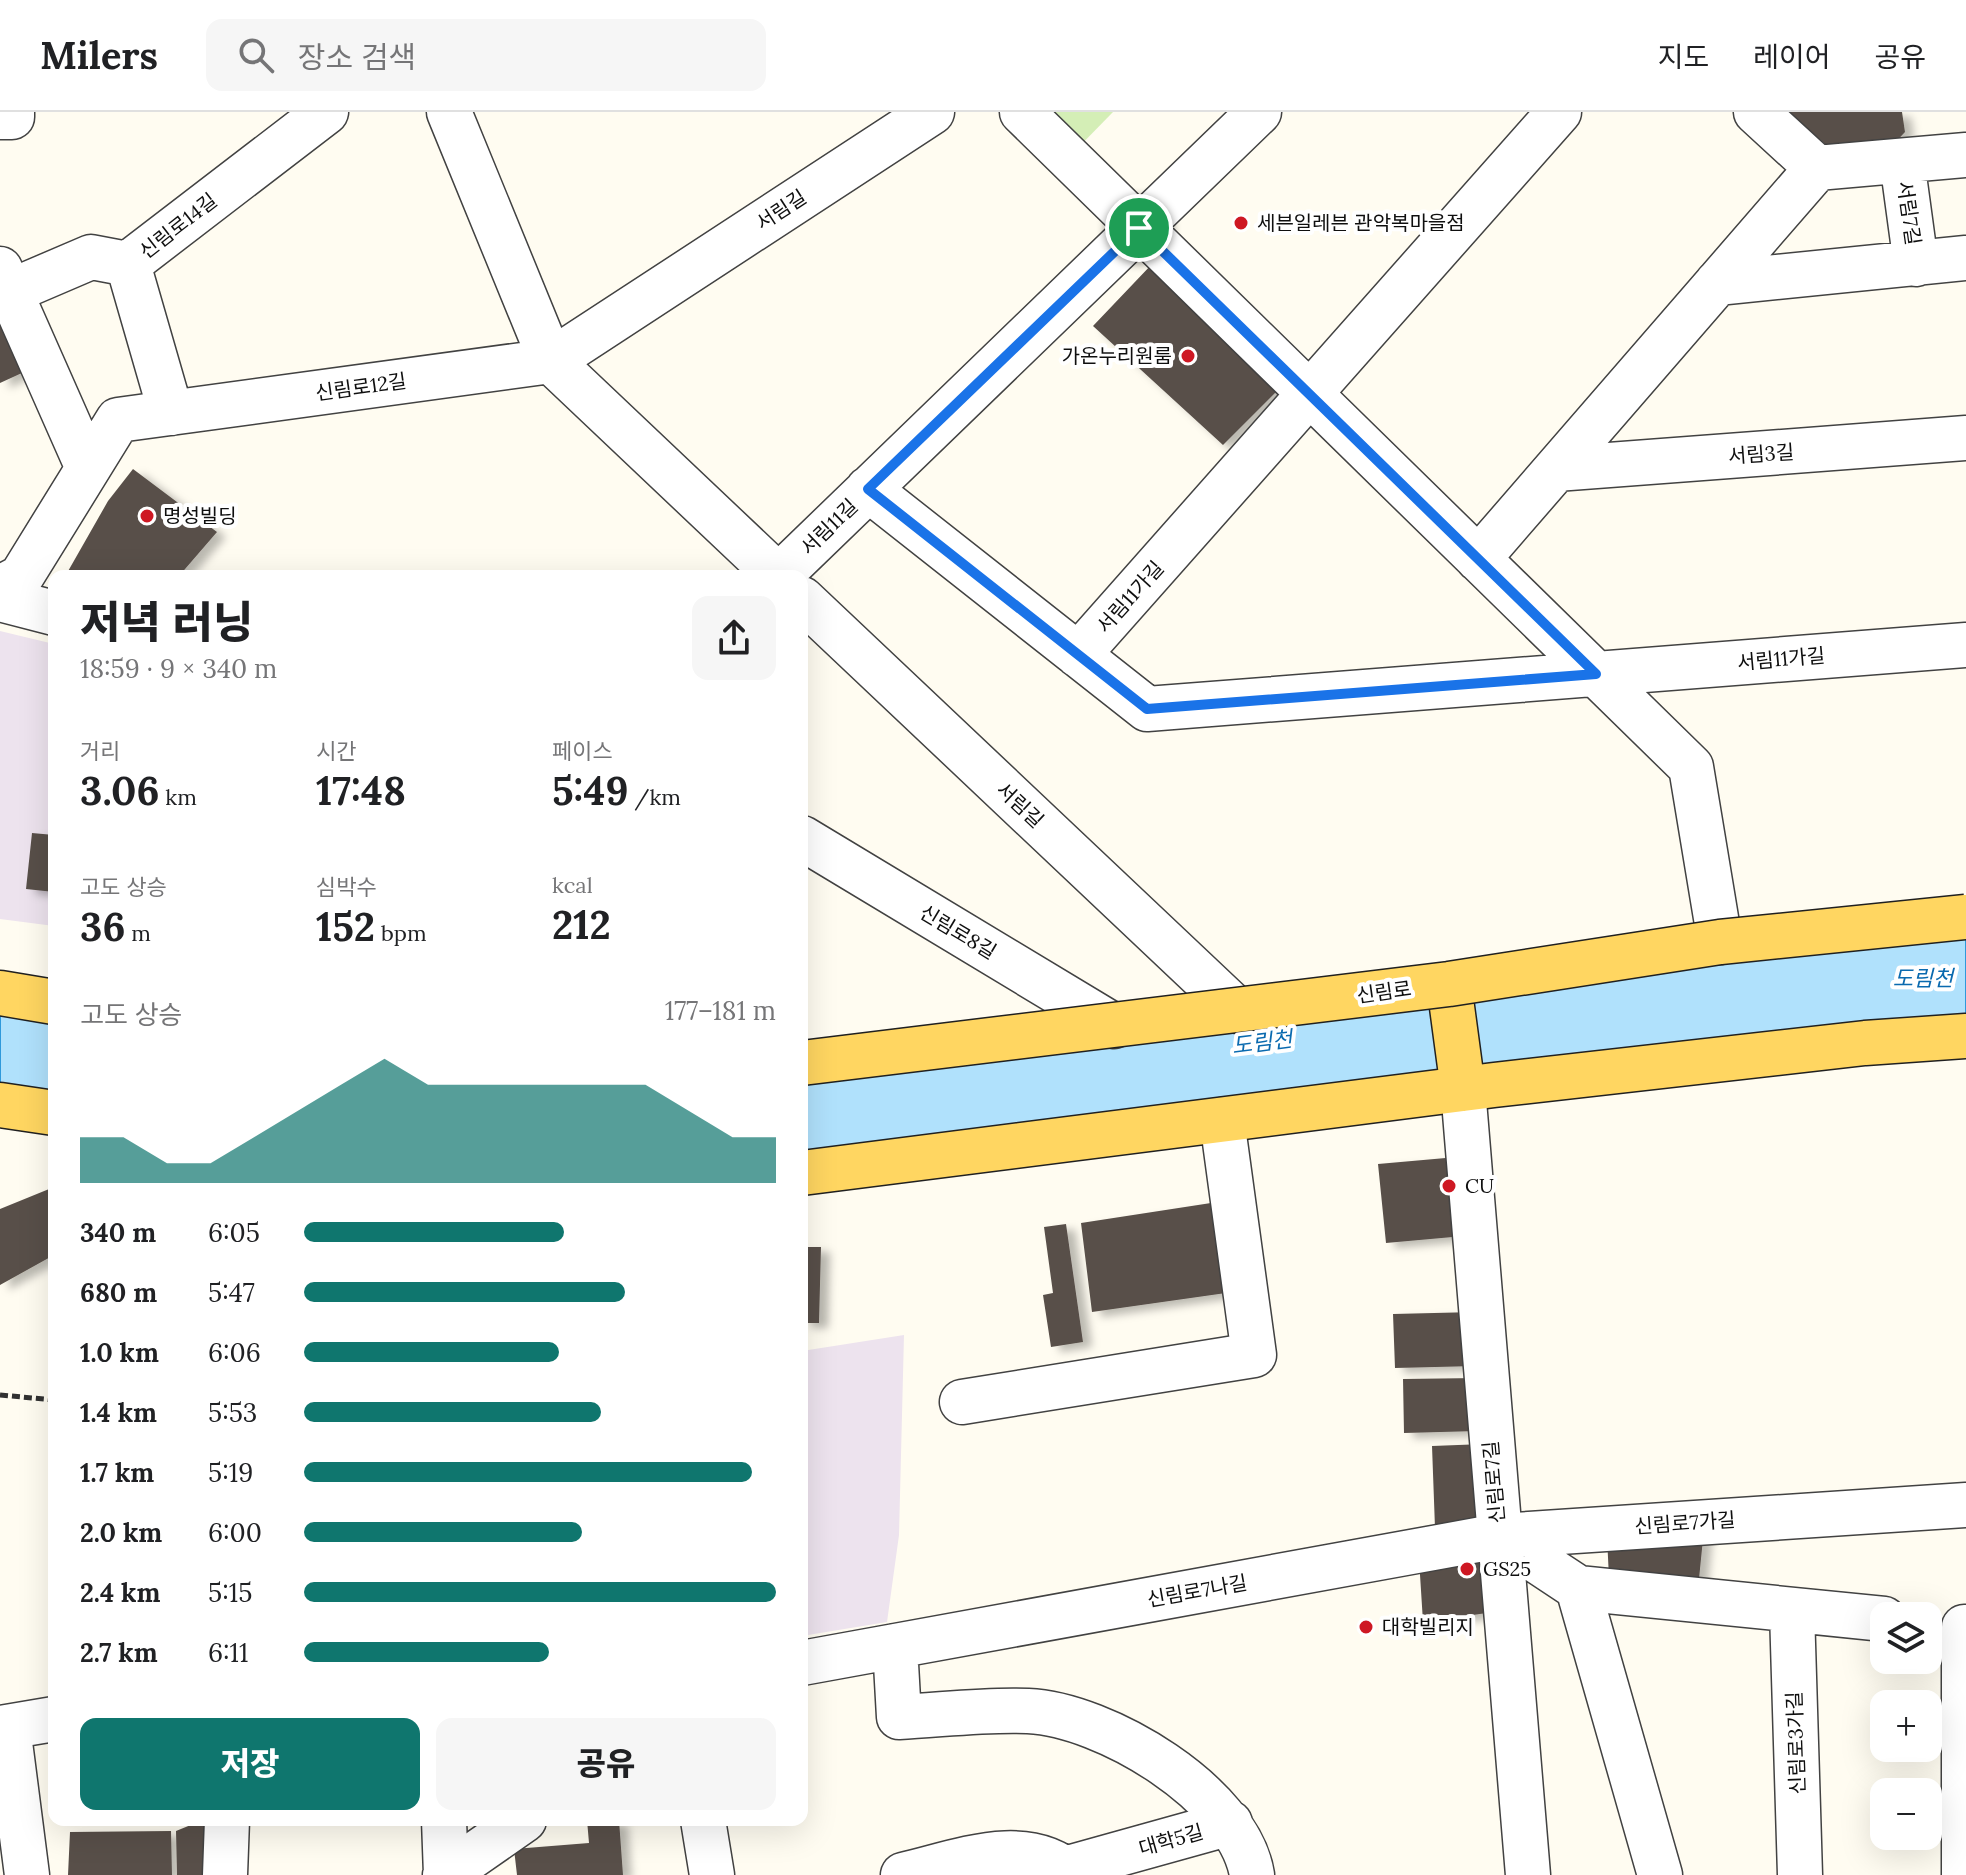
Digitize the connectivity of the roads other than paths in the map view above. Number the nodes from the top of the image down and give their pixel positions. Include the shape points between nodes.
1 (326, 112) edge
2 (449, 112) edge
3 (932, 112) edge
4 (1022, 112) edge
5 (1259, 112) edge
6 (1559, 112) edge
7 (1756, 112) edge
8 (1966, 155) edge
9 (1902, 161) junction
10 (1817, 168) junction
11 (1139, 228) junction
12 (1966, 258) edge
13 (128, 264) junction
14 (1916, 264) junction
15 (1717, 283) junction
16 (4, 285) edge
17 (551, 361) junction
18 (1310, 394) junction
19 (171, 413) junction
20 (1966, 438) edge
21 (88, 468) junction
22 (1556, 469) junction
23 (868, 489) junction
24 (1478, 559) junction
25 (772, 570) edge
26 (784, 570) edge
27 (0, 588) edge
28 (0, 599) edge
29 (808, 605) edge
30 (48, 611) edge
31 (1966, 645) edge
32 (1078, 655) junction
33 (1596, 674) junction
34 (808, 842) edge
35 (1966, 917) edge
36 (1720, 942) junction
37 (1449, 984) junction
38 (0, 993) edge
39 (48, 1001) edge
40 (1238, 1011) junction
41 (1114, 1026) junction
42 (1966, 1036) edge
43 (808, 1062) edge
44 (1463, 1089) junction
45 (0, 1105) edge
46 (48, 1112) edge
47 (1222, 1120) junction
48 (808, 1172) edge
49 (962, 1402) dead end
50 (1966, 1505) edge
51 (1499, 1536) junction
52 (1578, 1588) junction
53 (1792, 1611) junction
54 (1870, 1618) edge
55 (1953, 1626) edge
56 (895, 1646) junction
57 (808, 1662) edge
58 (48, 1720) edge
59 (4, 1728) edge
60 (1230, 1823) junction
61 (227, 1826) edge
62 (444, 1826) edge
63 (515, 1826) edge
64 (704, 1826) edge
65 (1069, 1872) edge
66 (27, 1875) edge
67 (225, 1875) edge
68 (445, 1875) edge
69 (712, 1875) edge
70 (903, 1875) edge
71 (1252, 1875) edge
72 (1528, 1875) edge
73 (1660, 1875) edge
74 (1800, 1875) edge
75 (1964, 1875) edge

1 - 13 street, 신림로14길
2 - 17 street
3 - 17 street, 서림길
4 - 11 street
5 - 11 street, 서림11길
6 - 18 street
7 - 10 street
8 - 9 street, 서림7길
9 - 10 street, 서림7길
9 - 14 street, 서림7길
10 - 15 street
11 - 18 street
11 - 23 street, 서림11길
12 - 14 street
13 - 16 street, 신림로14길 via 91,257
13 - 19 street
14 - 15 street
15 - 22 street
16 - 21 street
17 - 19 street, 신림로12길
17 - 25 street
18 - 24 street
18 - 32 street, 서림11가길
19 - 21 street, 신림로12길 via 118,420
20 - 22 street, 서림3길
21 - 27 street, 신림로12길 via 21,577
22 - 24 street
23 - 26 street, 서림11길
23 - 32 street, 서림11가길
24 - 33 street
28 - 30 street
29 - 40 street, 서림길
31 - 33 street, 서림11가길
32 - 33 street, 서림11가길 via 1147,709
33 - 36 street via 1691,767
34 - 41 street, 신림로8길
35 - 36 main road, 신림로, bridge
36 - 37 main road, 신림로, bridge
37 - 40 main road, 신림로, bridge
37 - 44 main road
38 - 39 main road
40 - 41 main road, 신림로, bridge
41 - 43 main road, 신림로, bridge
42 - 44 main road
44 - 47 main road
44 - 51 street, 신림로7길
45 - 46 main road
47 - 48 main road
47 - 49 street via 1254,1355
50 - 51 street, 신림로7가길
51 - 52 street
51 - 56 street, 신림로7나길
51 - 72 street, 신림로7길
52 - 53 street
52 - 73 street
53 - 54 street
53 - 74 street, 신림로3가길
55 - 75 street
56 - 57 street, 신림로7나길
56 - 60 street via 899,1717 1028,1711 1067,1717 1107,1731 1202,1790
58 - 59 street
59 - 66 street
60 - 65 street, 대학5길
60 - 71 street
61 - 67 street
62 - 68 street
63 - 68 street
64 - 69 street
65 - 70 street, 대학5길 via 1040,1857 1014,1852

